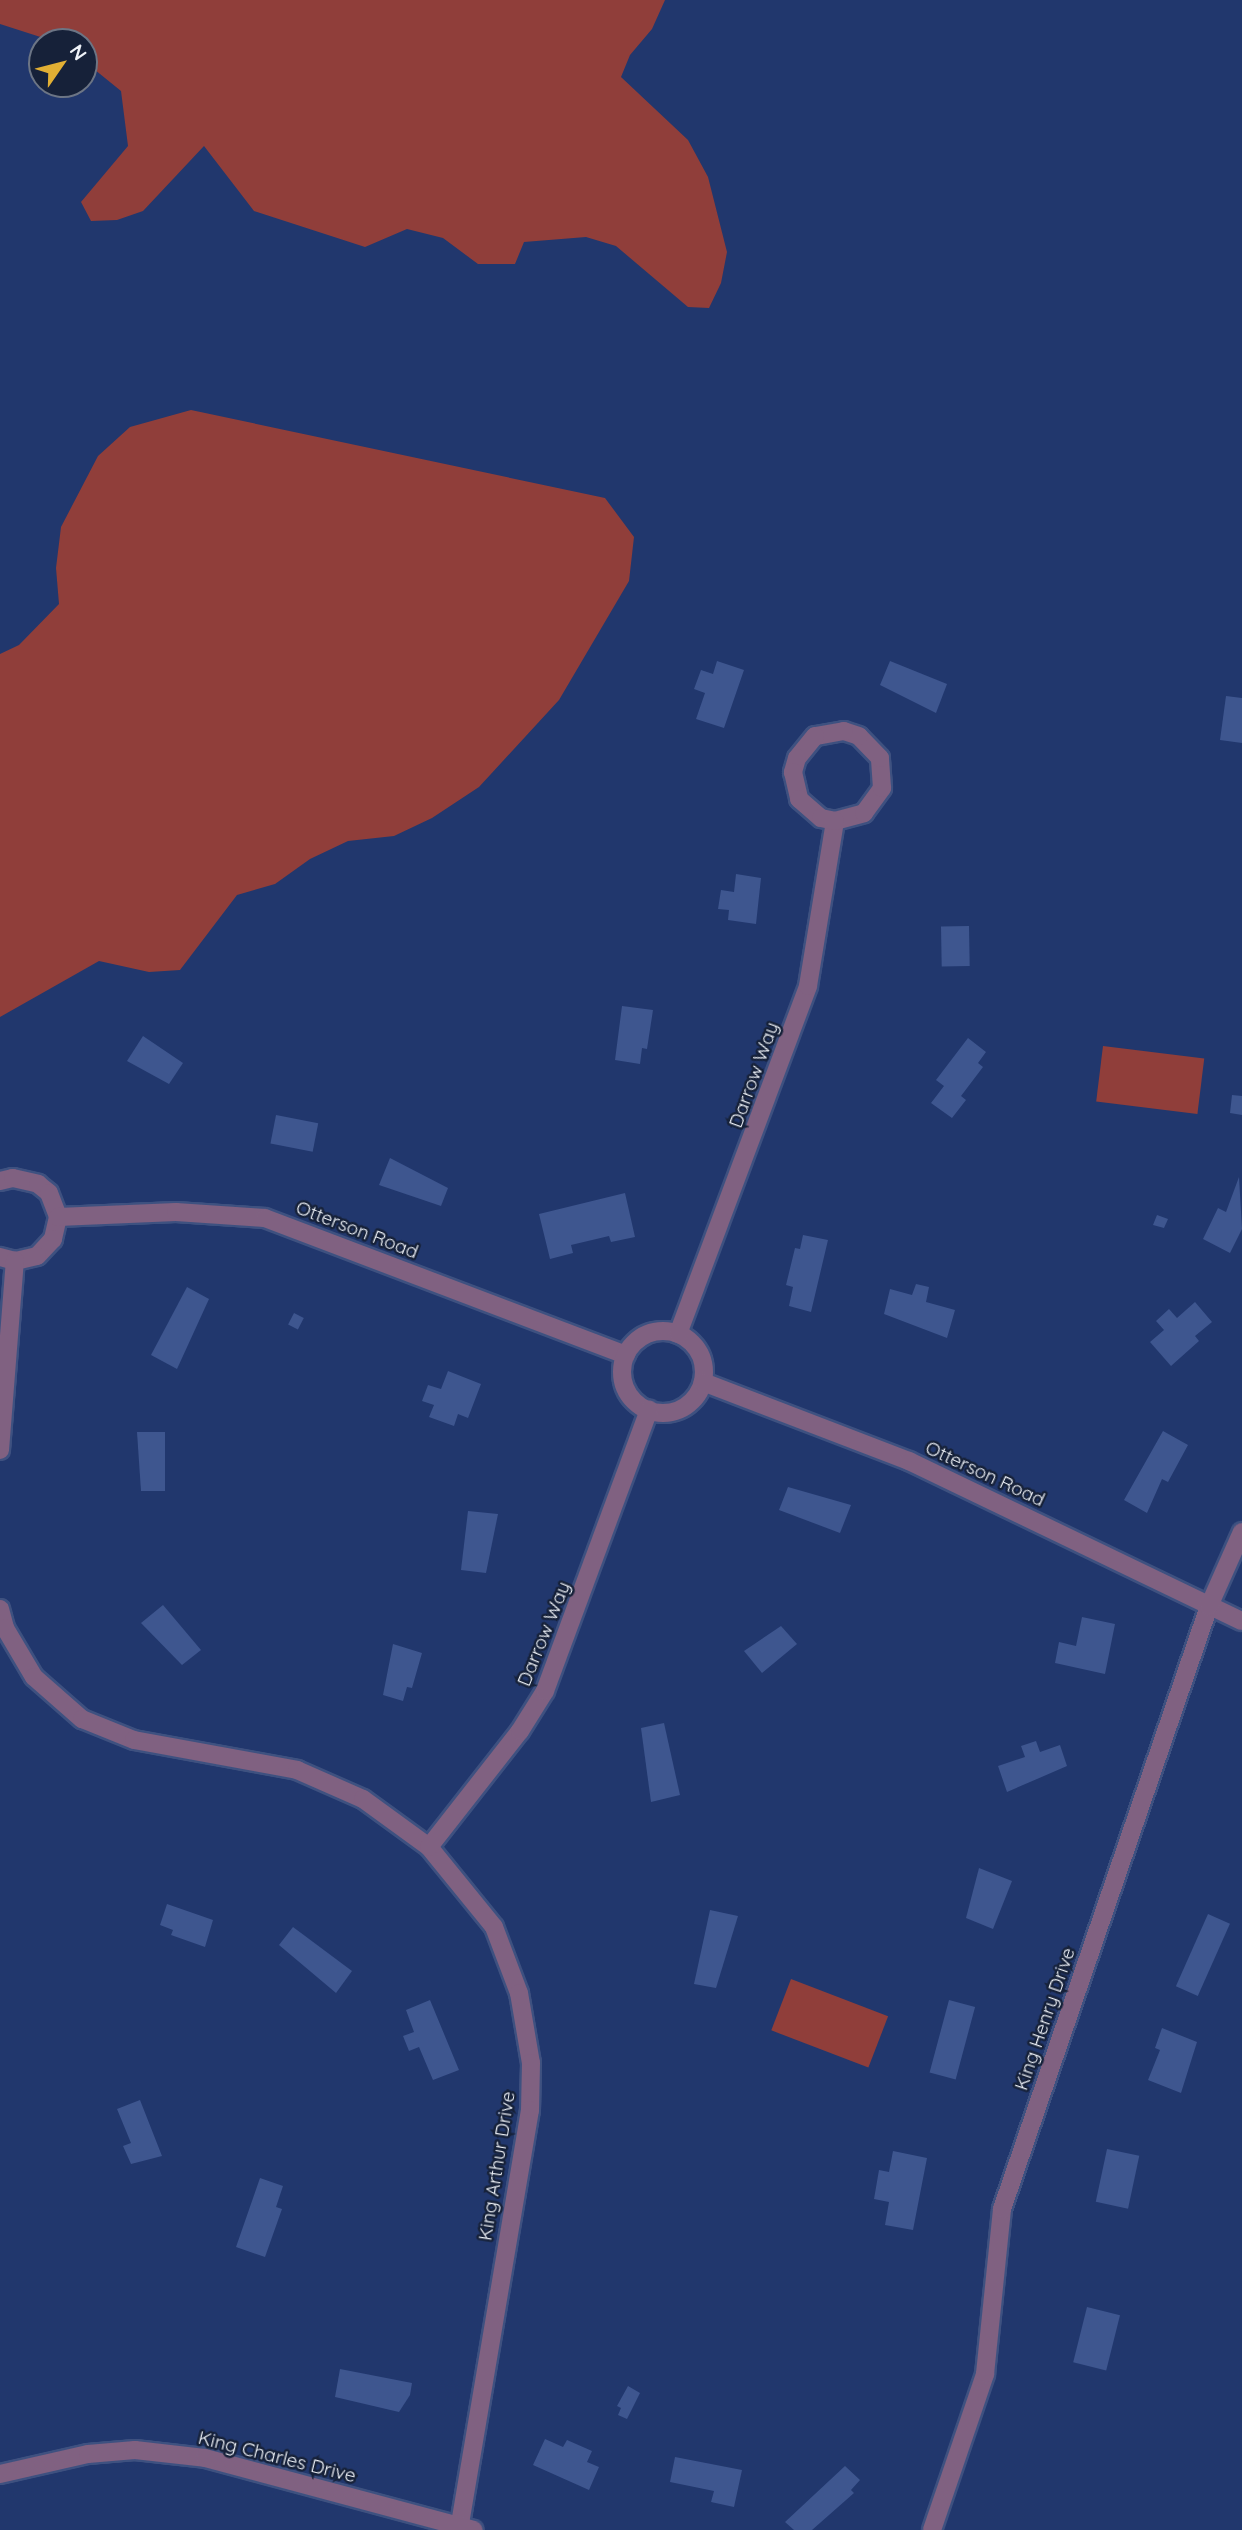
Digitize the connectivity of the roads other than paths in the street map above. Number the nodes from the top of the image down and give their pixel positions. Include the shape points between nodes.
1 (835, 821) junction
2 (0, 1181) edge
3 (58, 1217) junction
4 (7, 1259) edge
5 (678, 1334) junction
6 (626, 1355) junction
7 (703, 1382) junction
8 (649, 1410) junction
9 (0, 1450) edge
10 (1242, 1532) edge
11 (1209, 1606) junction
12 (0, 1609) edge
13 (1242, 1621) edge
14 (429, 1847) junction
15 (0, 2474) edge
16 (464, 2529) edge
17 (932, 2530) edge

1 - 1 street via 821,818 799,799 793,772 804,746 816,736 844,731 865,740 880,758 882,788 864,813
1 - 5 street, Darrow Way via 807,986
2 - 3 street via 13,1178 38,1184 48,1192
3 - 4 street via 47,1249
3 - 6 street, Otterson Road via 176,1212 265,1218
4 - 9 street
5 - 6 street via 648,1334
5 - 7 street via 700,1353
6 - 8 street via 626,1387
7 - 8 street via 694,1399 678,1410
7 - 11 street, Otterson Road via 921,1466
8 - 14 street, Darrow Way via 545,1691 513,1741
10 - 11 street, King Henry Drive
11 - 13 street, Otterson Road
11 - 17 street, King Henry Drive via 1002,2209 985,2374
12 - 14 street, King Arthur Drive via 5,1628 34,1677 82,1720 134,1740 320,1778 363,1799
14 - 16 street, King Arthur Drive via 494,1927 519,1993 531,2063 523,2157
15 - 16 street, King Charles Drive via 88,2454 135,2449 205,2458

